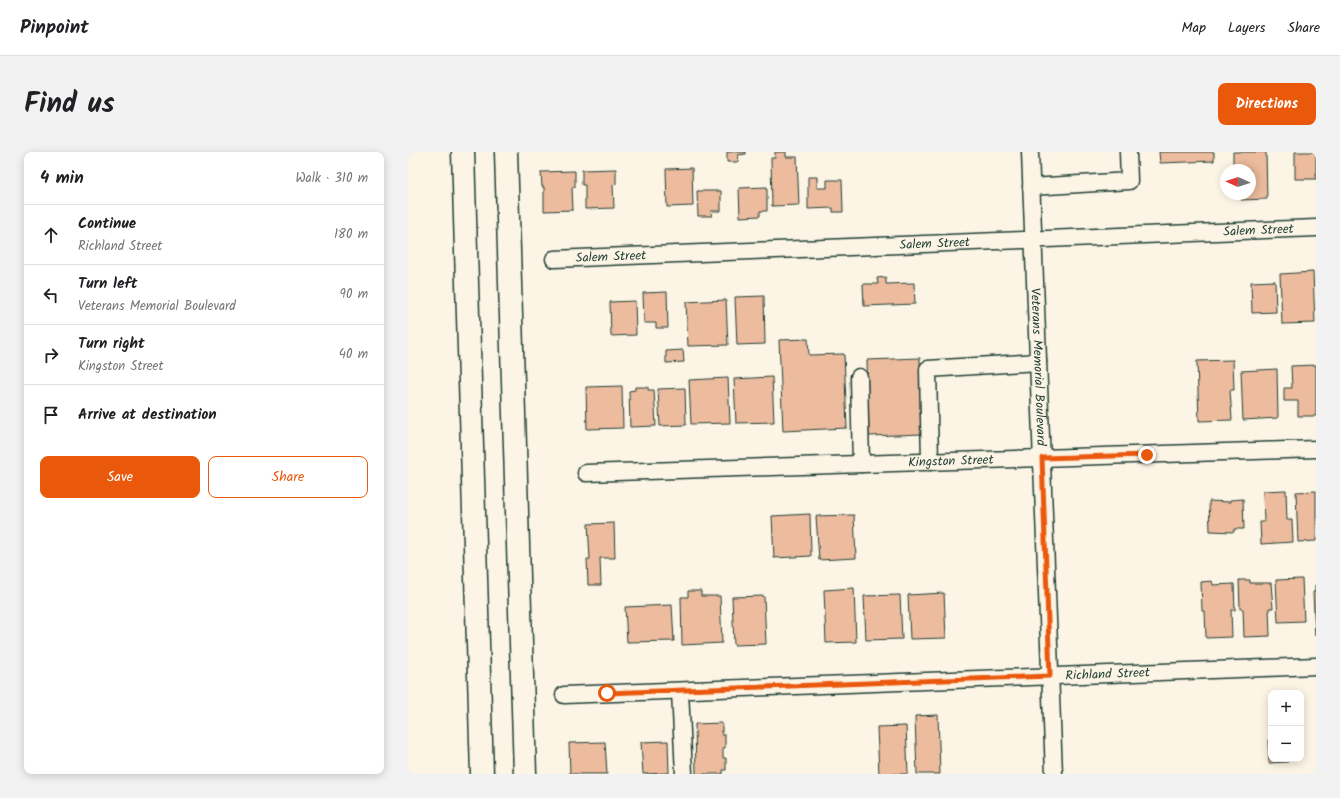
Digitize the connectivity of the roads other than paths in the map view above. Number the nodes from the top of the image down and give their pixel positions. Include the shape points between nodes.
1 (463, 152) edge
2 (506, 152) edge
3 (1030, 152) edge
4 (1128, 152) edge
5 (1031, 187) junction
6 (1316, 228) edge
7 (1034, 240) junction
8 (554, 259) dead end
9 (1038, 362) junction
10 (860, 377) dead end
11 (1316, 449) edge
12 (1042, 458) junction
13 (930, 462) junction
14 (861, 464) junction
15 (586, 473) dead end
16 (1316, 666) edge
17 (1050, 676) junction
18 (680, 690) junction
19 (564, 695) dead end
20 (482, 774) edge
21 (525, 774) edge
22 (684, 774) edge
23 (1054, 774) edge

1 - 20 highway
2 - 21 highway
3 - 5 street, Veterans Memorial Boulevard
4 - 5 street via 1129,181
5 - 7 street, Veterans Memorial Boulevard
6 - 7 street, Salem Street
7 - 8 street, Salem Street
7 - 9 street, Veterans Memorial Boulevard
9 - 12 street, Veterans Memorial Boulevard
9 - 13 street via 928,369
10 - 14 street
11 - 12 street, Kingston Street
12 - 13 street, Kingston Street
12 - 17 street, Veterans Memorial Boulevard
13 - 14 street, Kingston Street
14 - 15 street, Kingston Street
16 - 17 street, Richland Street
17 - 18 street, Richland Street
17 - 23 street, Veterans Memorial Boulevard
18 - 19 street, Richland Street
18 - 22 street

